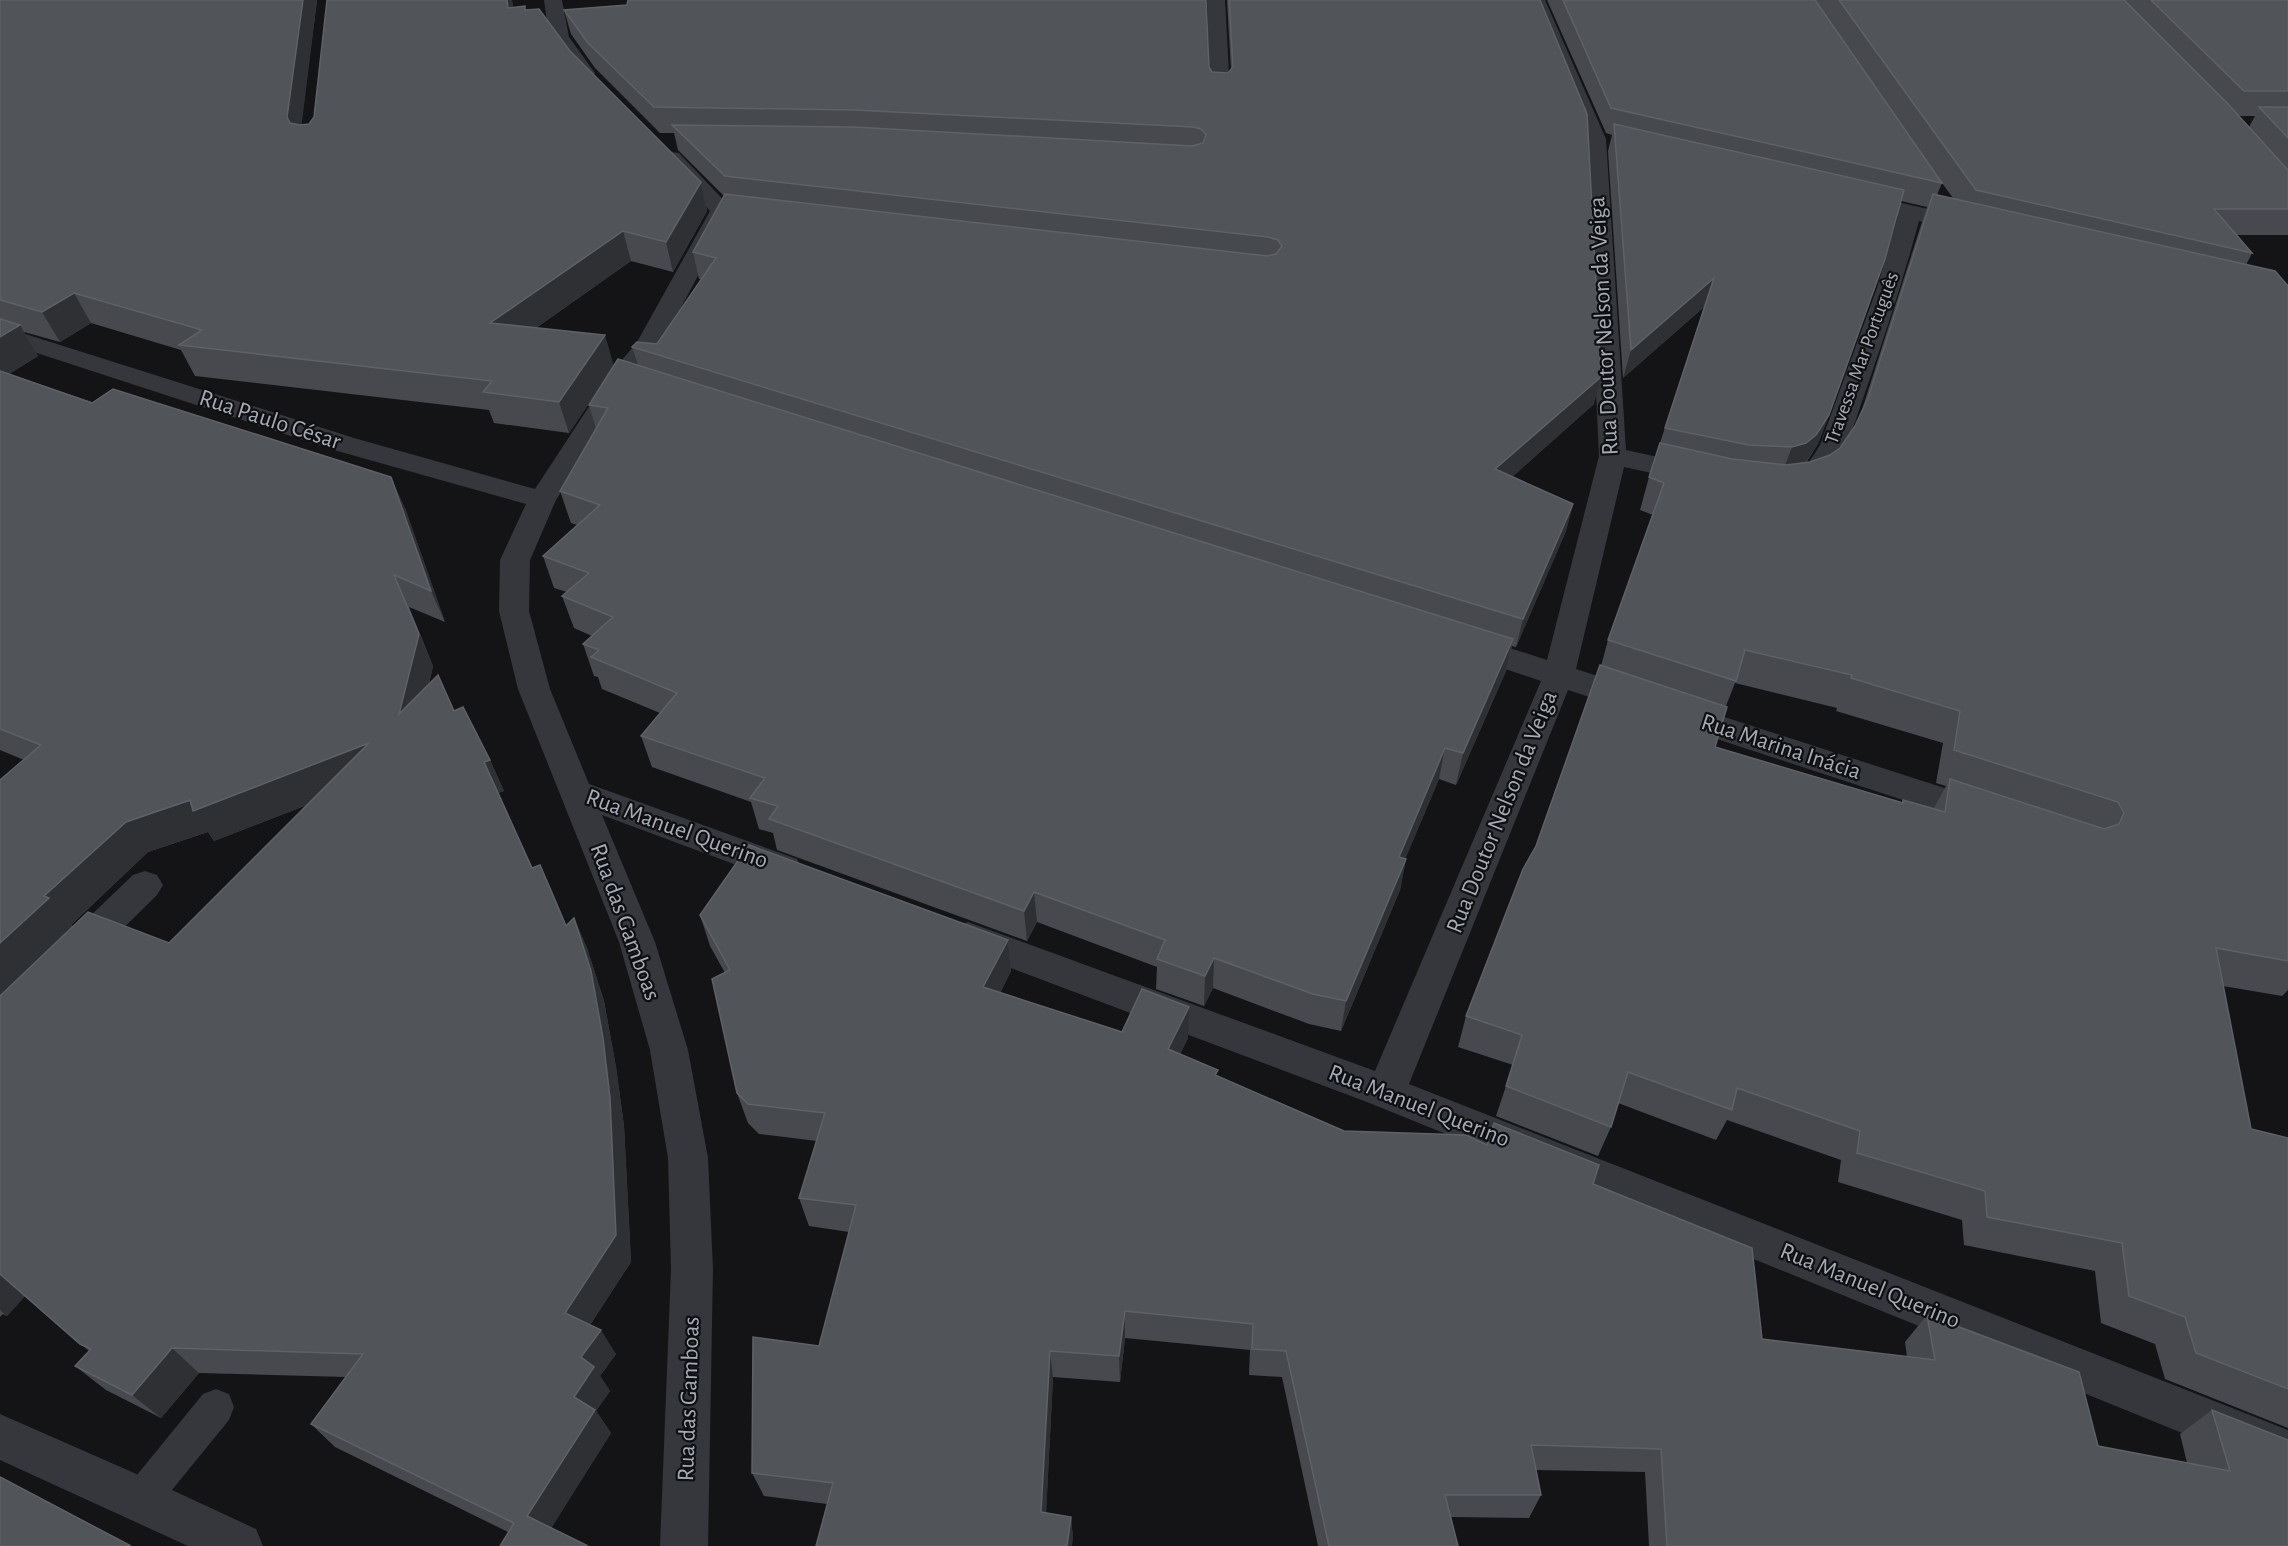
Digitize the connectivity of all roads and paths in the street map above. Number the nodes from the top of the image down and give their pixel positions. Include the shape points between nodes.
1 (553, 0) edge
2 (1216, 0) edge
3 (1536, 0) edge
4 (603, 90) edge
5 (1220, 92) edge
6 (688, 141) edge
7 (1828, 193) edge
8 (1935, 194) edge
9 (1910, 212) junction
10 (1955, 222) junction
11 (1989, 230) edge
12 (0, 333) edge
13 (620, 378) junction
14 (654, 388) edge
15 (1613, 456) junction
16 (1719, 479) edge
17 (1770, 486) edge
18 (542, 500) junction
19 (1434, 635) edge
20 (1559, 674) junction
21 (575, 792) junction
22 (2003, 820) edge
23 (820, 882) edge
24 (145, 885) dead end
25 (931, 923) edge
26 (51, 976) edge
27 (1386, 1092) junction
28 (216, 1407) dead end
29 (0, 1437) edge
30 (2288, 1453) edge
31 (141, 1499) junction
32 (239, 1546) edge
33 (684, 1546) edge

1 - 4 street via 559,37
2 - 5 street
3 - 15 street, Rua Doutor Nelson da Veiga via 1607,142
6 - 13 street, Rua das Gamboas via 659,141 734,212 648,345
7 - 9 street
8 - 10 street
9 - 10 street
9 - 17 street, Travessa Mar Português via 1889,288 1833,445 1822,465 1804,481
10 - 11 street
12 - 18 street, Rua Paulo César via 344,444
13 - 14 street
13 - 18 street, Rua das Gamboas
15 - 16 street
15 - 20 street, Rua Doutor Nelson da Veiga
18 - 21 street, Rua das Gamboas via 515,560 514,611 534,689
19 - 20 street, Rua Marina Inácia
20 - 22 street, Rua Marina Inácia
20 - 27 street, Rua Doutor Nelson da Veiga
21 - 23 street, Rua Manuel Querino
21 - 33 street, Rua das Gamboas via 637,942 669,1050 688,1158 692,1269
24 - 26 street
25 - 27 street, Rua Manuel Querino
27 - 30 street, Rua Manuel Querino
28 - 31 lane
29 - 31 street
31 - 32 street

